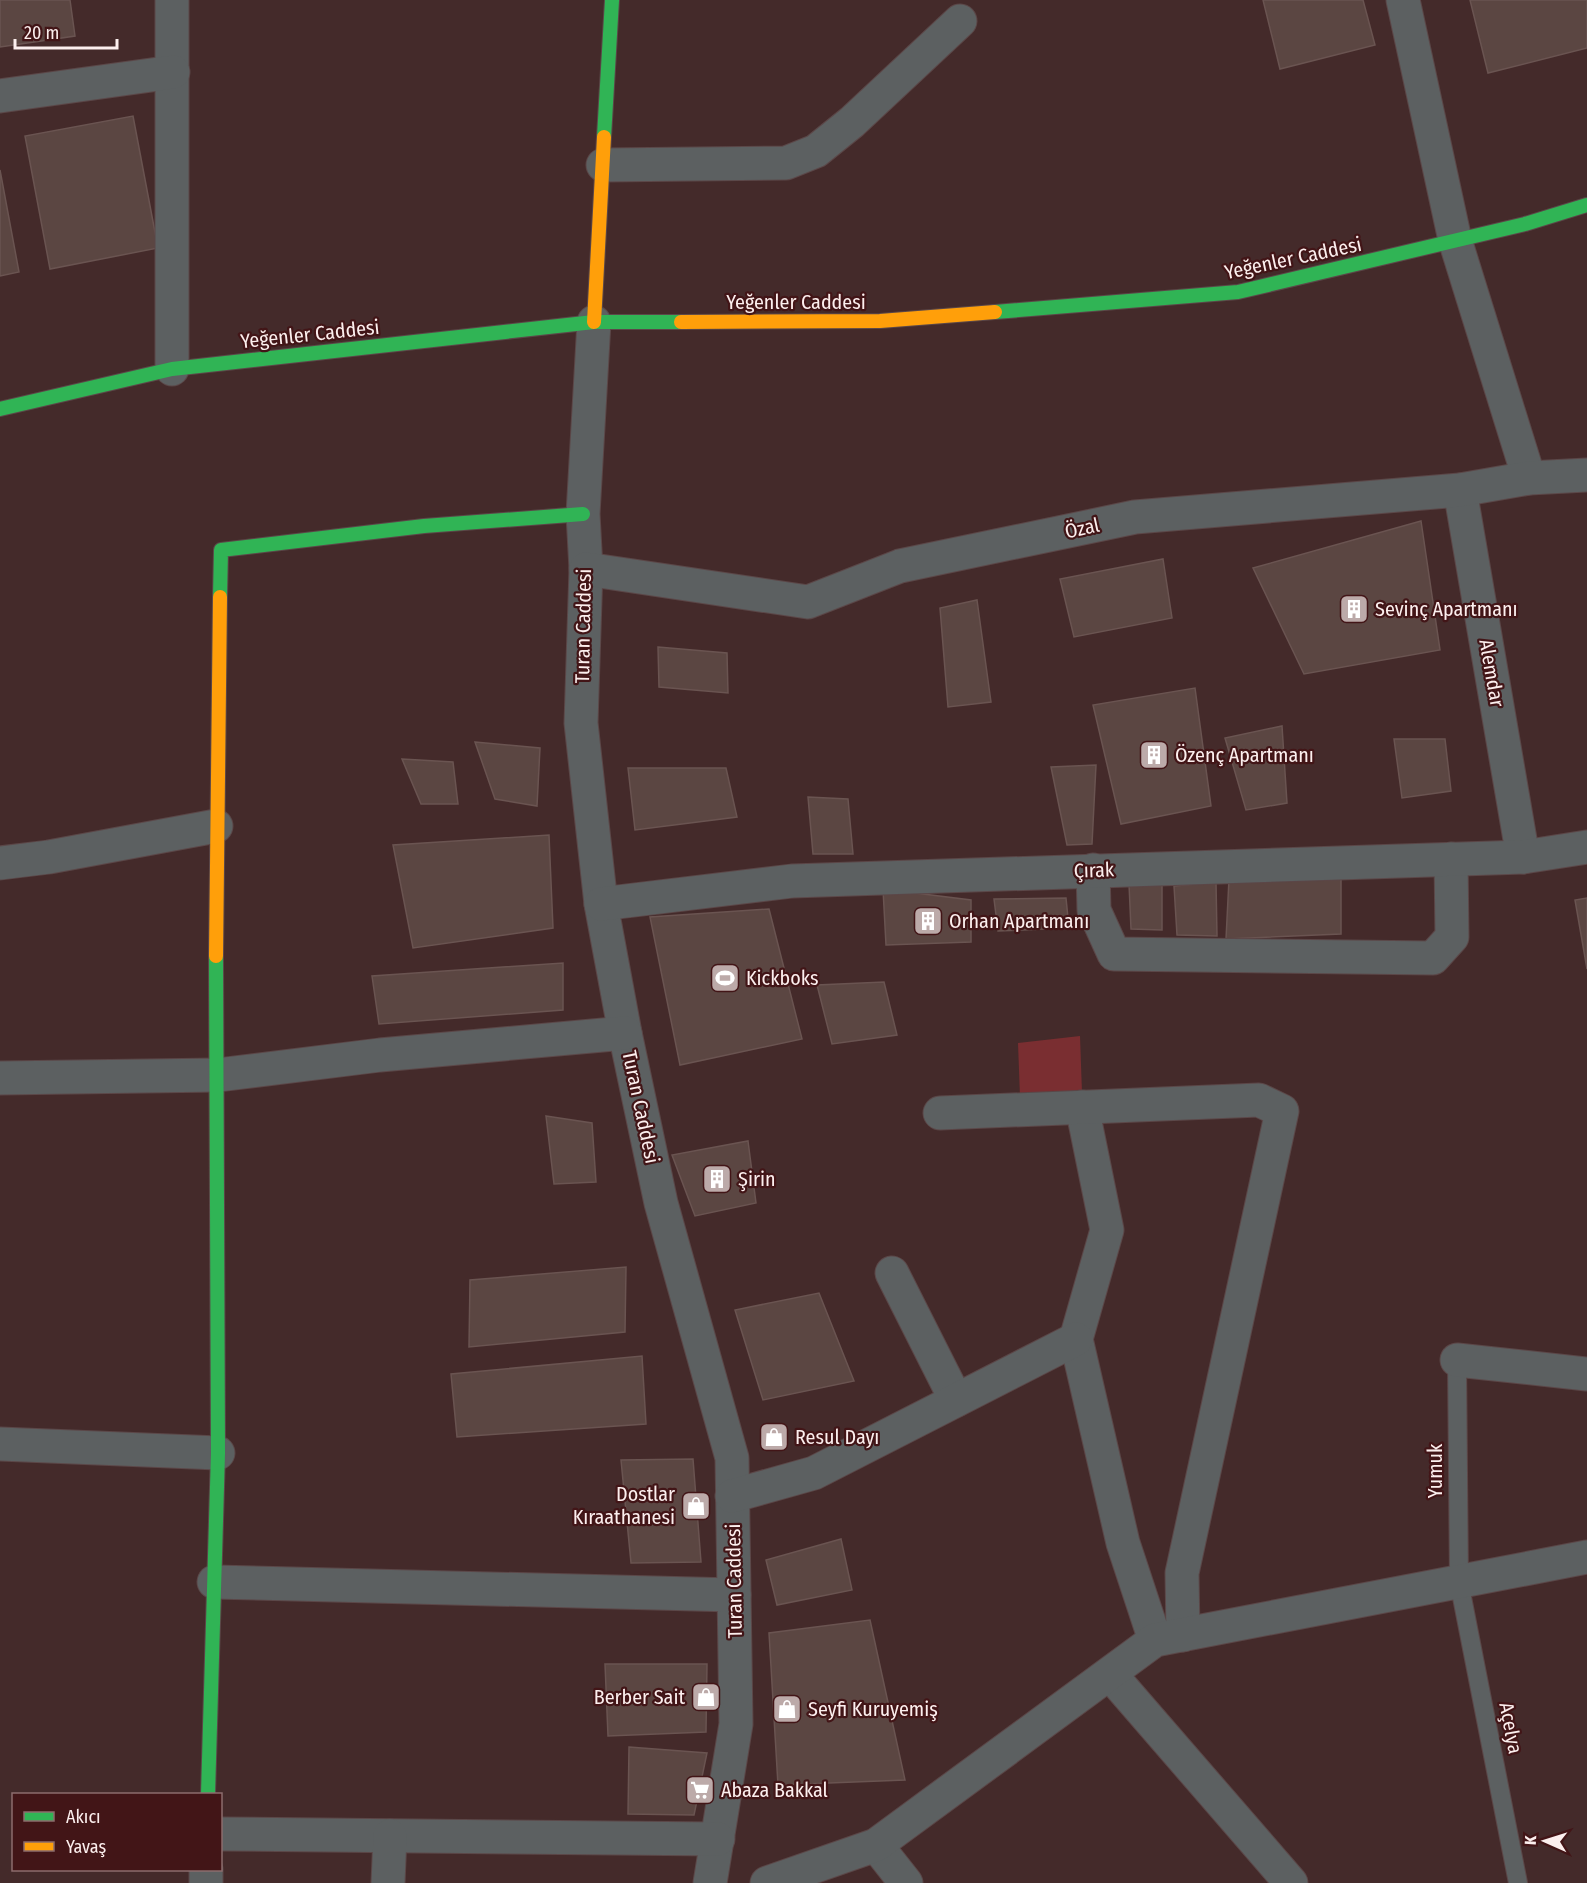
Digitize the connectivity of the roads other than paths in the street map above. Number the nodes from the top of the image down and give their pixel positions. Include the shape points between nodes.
1 (172, 0) edge
2 (612, 0) edge
3 (1403, 0) edge
4 (960, 21) dead end
5 (172, 72) junction
6 (0, 96) edge
7 (603, 165) junction
8 (1587, 205) edge
9 (1455, 240) junction
10 (594, 322) junction
11 (172, 369) junction
12 (0, 409) edge
13 (1587, 475) edge
14 (1529, 478) junction
15 (1460, 490) junction
16 (583, 514) junction
17 (586, 570) junction
18 (216, 826) junction
19 (1587, 848) edge
20 (1523, 857) junction
21 (1451, 859) junction
22 (0, 862) edge
23 (1093, 870) junction
24 (601, 904) junction
25 (625, 1033) junction
26 (218, 1075) junction
27 (0, 1078) edge
28 (1082, 1107) junction
29 (940, 1113) dead end
30 (892, 1273) dead end
31 (1076, 1339) junction
32 (1457, 1360) joint
33 (1587, 1374) edge
34 (956, 1400) junction
35 (0, 1444) edge
36 (218, 1453) junction
37 (732, 1496) junction
38 (1587, 1557) edge
39 (214, 1582) junction
40 (1459, 1582) junction
41 (734, 1595) junction
42 (1169, 1638) junction
43 (1110, 1674) junction
44 (208, 1793) edge
45 (222, 1834) edge
46 (390, 1836) junction
47 (718, 1839) junction
48 (876, 1845) junction
49 (388, 1883) edge
50 (710, 1883) edge
51 (767, 1883) edge
52 (906, 1883) edge
53 (1291, 1883) edge
54 (1518, 1883) edge

1 - 5 street
2 - 7 street
3 - 9 street
4 - 7 street via 816,151 786,163
5 - 6 street
5 - 11 street
7 - 10 street
8 - 9 street, Yeğenler Caddesi
9 - 10 street, Yeğenler Caddesi via 1238,292 879,321
9 - 14 street
10 - 11 street, Yeğenler Caddesi
10 - 16 street, Turan Caddesi
11 - 12 street, Yeğenler Caddesi
13 - 14 street, Özal
14 - 15 street, Özal
15 - 17 street, Özal via 1135,517 900,566 808,602
15 - 20 street, Alemdar
16 - 17 street, Turan Caddesi
16 - 18 street via 424,526 220,550
17 - 24 street, Turan Caddesi via 581,723
18 - 22 street via 49,857
18 - 26 street
19 - 20 street, Çırak
20 - 21 street, Çırak
21 - 23 street, Çırak
21 - 23 street via 1452,937 1432,958 1114,954 1094,910
23 - 24 street, Çırak via 792,881
24 - 25 street, Turan Caddesi
25 - 26 street via 380,1055
25 - 37 street, Turan Caddesi via 661,1203 732,1458
26 - 27 street
26 - 36 street
28 - 29 street
28 - 31 street via 1107,1230
28 - 42 street via 1260,1100 1282,1111
30 - 34 street
31 - 34 street
31 - 42 street via 1123,1543
32 - 33 street
32 - 40 lane, Yumuk
34 - 37 street via 814,1473
35 - 36 street
36 - 39 street
37 - 41 street, Turan Caddesi
38 - 40 street
39 - 41 street
39 - 44 street
40 - 42 street
40 - 54 lane, Açelya
41 - 47 street, Turan Caddesi via 736,1724
42 - 43 street
43 - 48 street
43 - 53 street
45 - 46 street
46 - 47 street
46 - 49 street
47 - 50 street, Turan Caddesi
48 - 51 street
48 - 52 street

